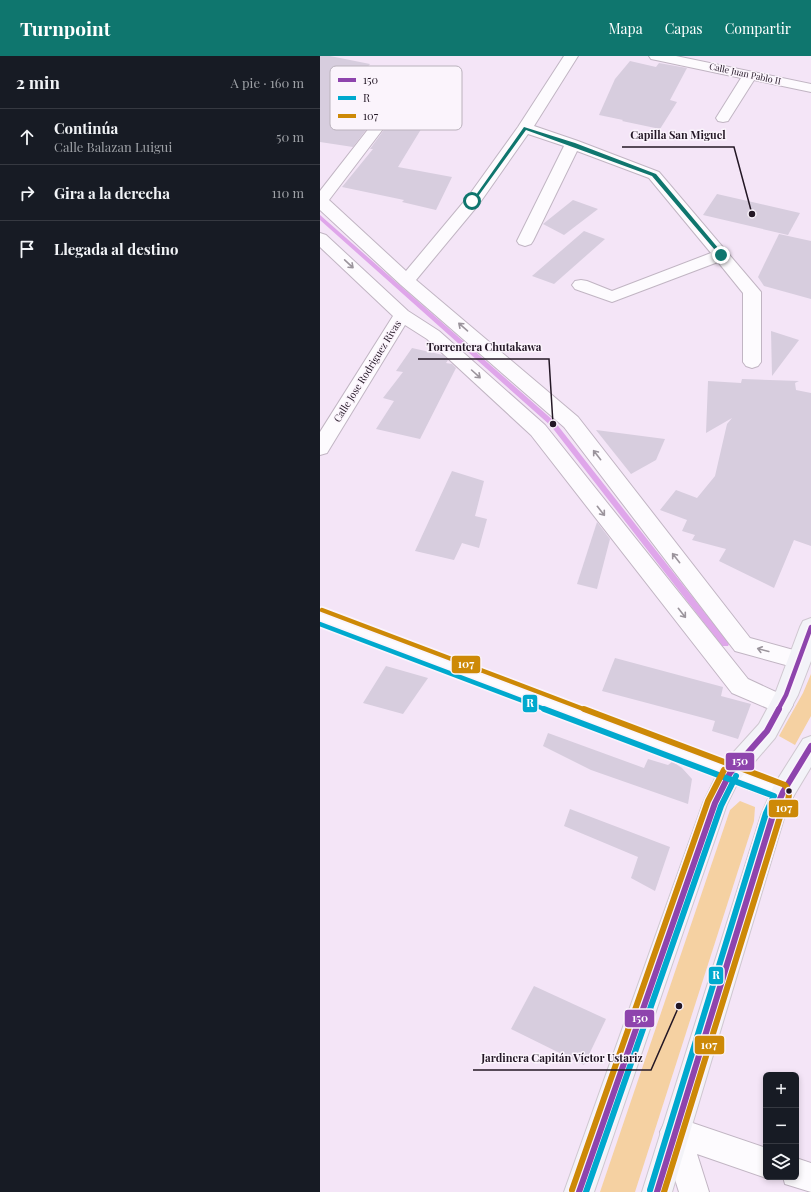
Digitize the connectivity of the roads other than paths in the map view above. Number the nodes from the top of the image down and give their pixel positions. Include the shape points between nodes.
1 (571, 56) edge
2 (656, 56) edge
3 (728, 56) edge
4 (720, 69) junction
5 (750, 75) junction
6 (811, 88) edge
7 (723, 118) dead end
8 (525, 128) junction
9 (375, 130) edge
10 (573, 144) junction
11 (320, 201) edge
12 (320, 238) edge
13 (524, 241) dead end
14 (721, 255) junction
15 (407, 281) junction
16 (581, 285) dead end
17 (402, 314) junction
18 (752, 362) dead end
19 (320, 448) edge
20 (320, 617) edge
21 (811, 627) edge
22 (800, 660) junction
23 (780, 705) junction
24 (810, 748) edge
25 (730, 773) junction
26 (783, 792) junction
27 (675, 1132) junction
28 (763, 1162) edge
29 (799, 1174) edge
30 (811, 1178) edge
31 (579, 1192) edge
32 (657, 1192) edge
33 (694, 1192) edge

1 - 8 street
2 - 4 street, Calle Juan Pablo II
3 - 4 street
4 - 5 street, Calle Juan Pablo II
5 - 6 street, Calle Juan Pablo II
5 - 7 street
8 - 10 street
8 - 15 street via 472,201
9 - 11 street
10 - 13 street
10 - 14 street via 654,175
11 - 15 street
12 -> 17 street
14 - 16 street via 612,297
14 - 18 street via 752,292
22 -> 15 street via 743,645 571,422
17 - 19 street, Calle Jose Rodriguez Rivas
17 -> 23 street via 433,335 538,430 740,686
20 - 25 street
21 - 22 main road
22 - 23 main road
23 - 25 main road via 762,738
24 - 26 main road
25 - 26 street
25 - 31 main road via 715,803
26 - 27 main road via 773,815
27 - 28 street
27 - 32 main road
27 - 33 street
29 - 30 street

